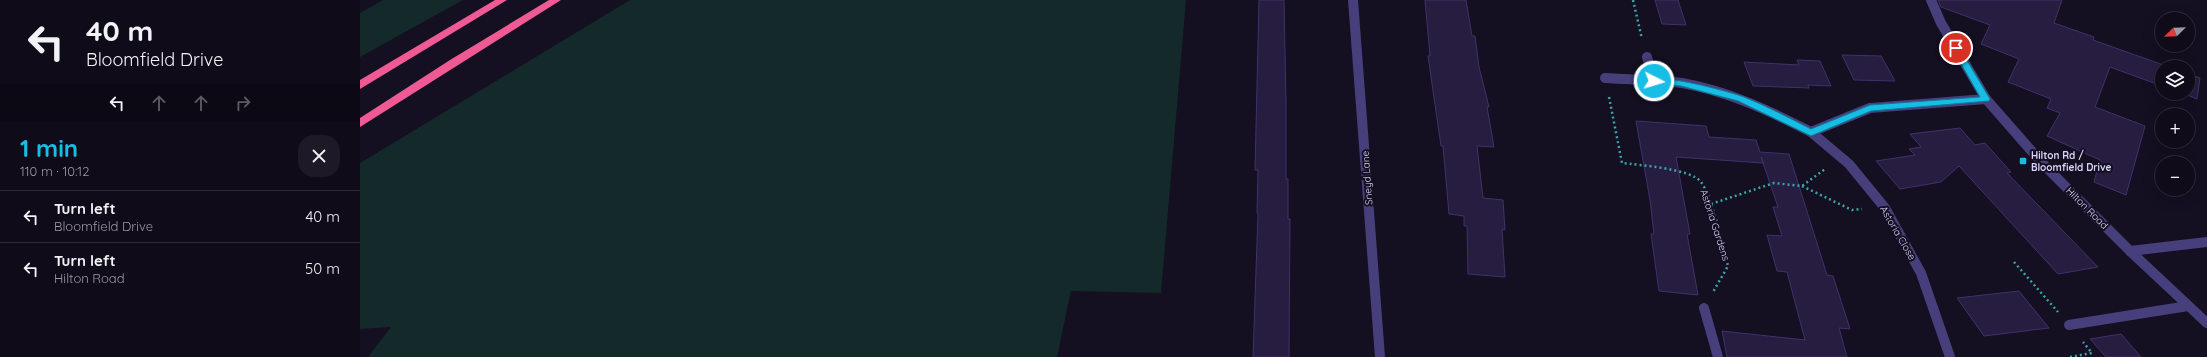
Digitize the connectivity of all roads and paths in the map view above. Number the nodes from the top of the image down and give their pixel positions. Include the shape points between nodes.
1 (502, 0) edge
2 (556, 0) edge
3 (1353, 0) edge
4 (1632, 0) edge
5 (1931, 0) edge
6 (1647, 57) joint
7 (1605, 78) joint
8 (1654, 81) junction
9 (360, 85) edge
10 (1986, 99) junction
11 (360, 123) edge
12 (1811, 132) junction
13 (1840, 157) junction
14 (1802, 186) junction
15 (1711, 204) junction
16 (1885, 208) junction
17 (2207, 242) edge
18 (2130, 251) junction
19 (2188, 306) junction
20 (1704, 308) joint
21 (2207, 323) edge
22 (2069, 325) dead end
23 (1380, 357) edge
24 (1718, 357) edge
25 (1950, 357) edge

1 - 9 highway
2 - 11 highway
3 - 23 street, Sneyd Lane
4 - 6 path
5 - 10 street, Hilton Road via 1941,23
6 - 8 street
7 - 8 street, Astoria Close
7 - 15 path, Astoria Gardens via 1622,163 1683,172 1701,182
8 - 12 street, Astoria Close via 1681,83 1741,99
10 - 12 street via 1870,108
10 - 18 street, Hilton Road via 2042,164
12 - 13 street, Astoria Close
13 - 14 path
13 - 16 street, Astoria Close via 1849,164
14 - 15 path via 1774,183
14 - 16 path via 1852,210
15 - 20 path, Astoria Gardens via 1728,266
16 - 25 street, Astoria Close via 1921,273
17 - 18 street
18 - 19 street, Hilton Road
19 - 21 street, Hilton Road
19 - 22 street
20 - 24 street

